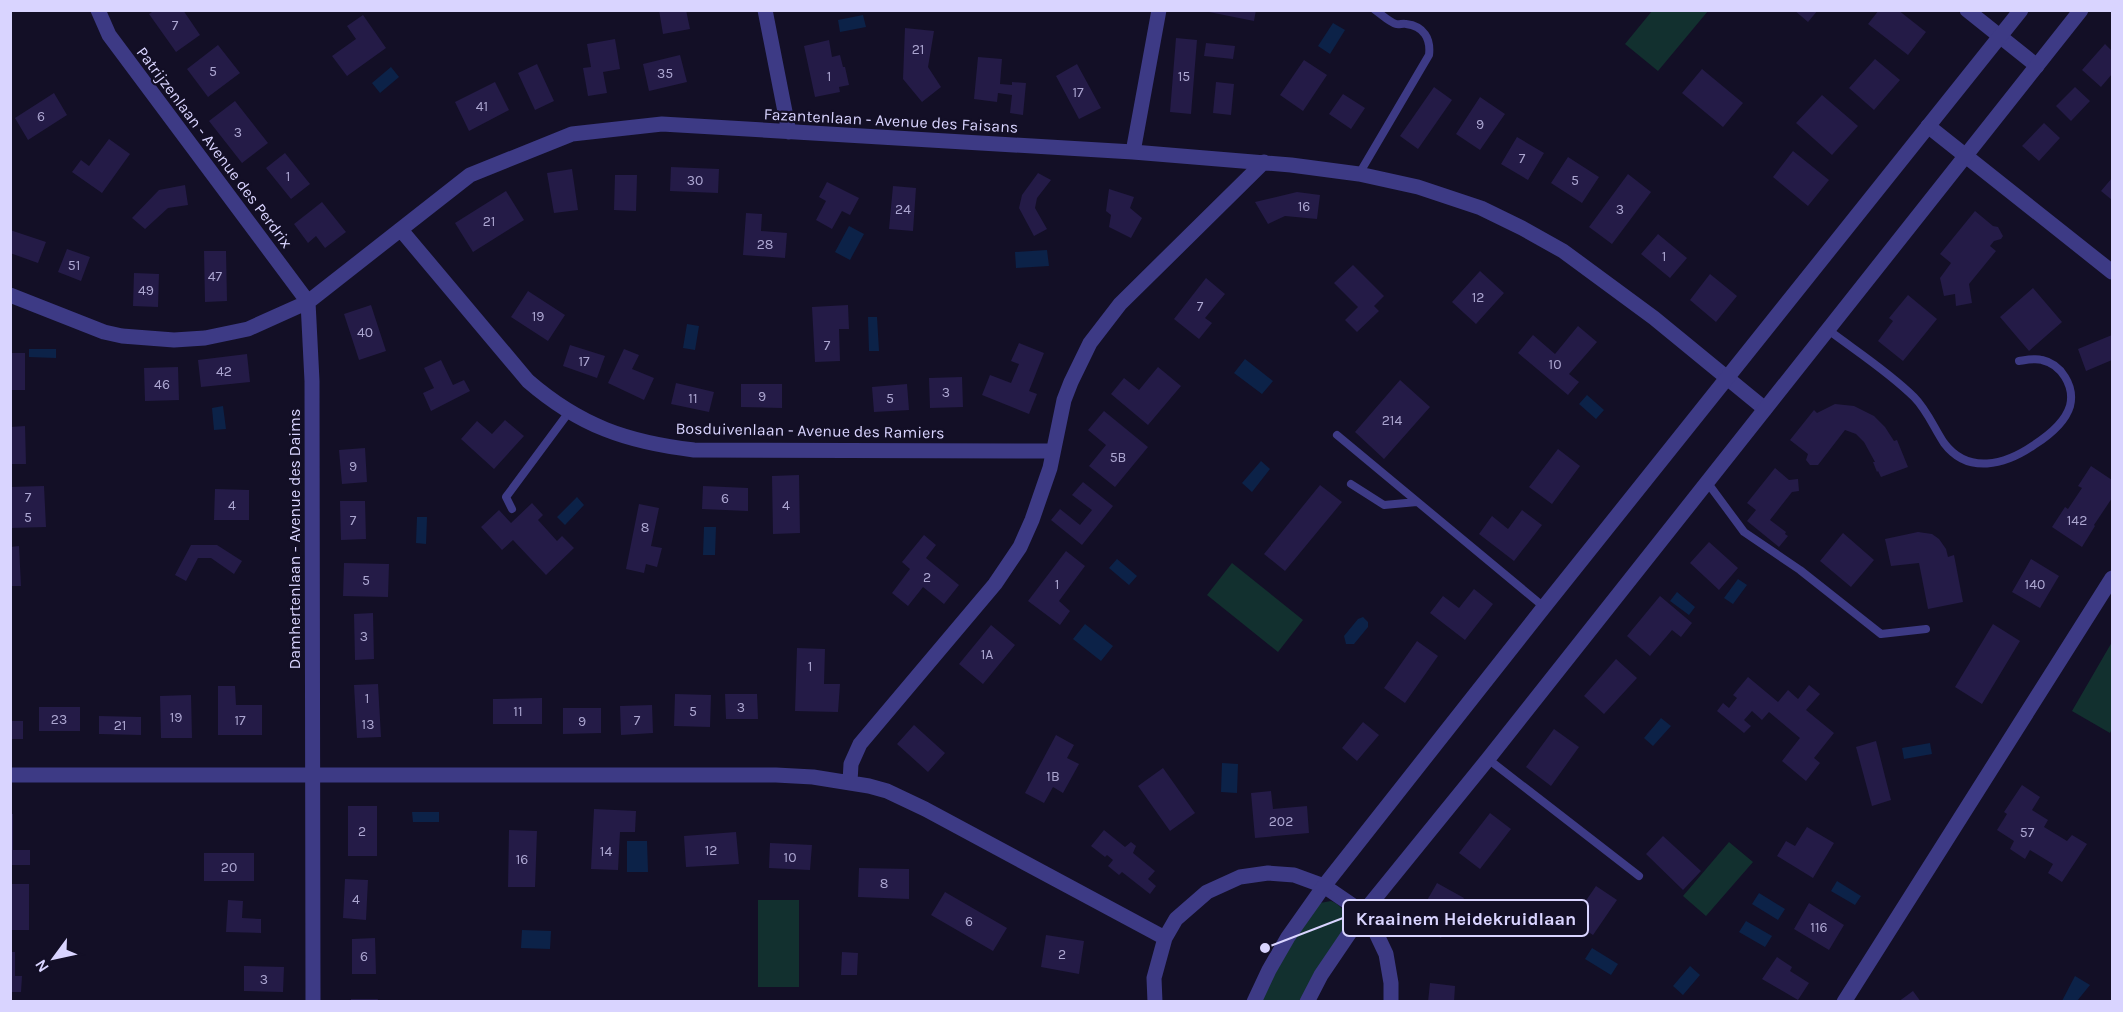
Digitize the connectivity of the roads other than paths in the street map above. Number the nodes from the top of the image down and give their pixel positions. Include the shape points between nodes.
1 (98, 10) edge
2 (1159, 10) edge
3 (1375, 10) edge
4 (1967, 10) edge
5 (2021, 10) edge
6 (2081, 10) edge
7 (766, 11) edge
8 (2000, 37) junction
9 (2037, 66) junction
10 (1928, 126) junction
11 (789, 132) junction
12 (1133, 152) junction
13 (1965, 155) junction
14 (1264, 162) junction
15 (1359, 174) junction
16 (402, 230) junction
17 (2112, 272) edge
18 (10, 295) edge
19 (308, 302) junction
20 (1827, 329) junction
21 (2019, 361) dead end
22 (1726, 378) junction
23 (1765, 409) junction
24 (569, 412) junction
25 (1337, 435) dead end
26 (1053, 451) junction
27 (1707, 482) junction
28 (1351, 484) dead end
29 (1417, 502) junction
30 (512, 509) dead end
31 (2112, 578) edge
32 (2107, 599) edge
33 (1544, 607) junction
34 (1926, 629) dead end
35 (1488, 759) junction
36 (10, 775) edge
37 (311, 775) junction
38 (850, 782) junction
39 (1639, 876) dead end
40 (1324, 886) junction
41 (1363, 913) junction
42 (1165, 938) junction
43 (313, 1002) edge
44 (1155, 1002) edge
45 (1254, 1002) edge
46 (1307, 1002) edge
47 (1390, 1002) edge
48 (1845, 1002) edge

1 - 19 street, Patrijzenlaan - Avenue des Perdrix via 109,35
2 - 12 street
3 - 15 lane via 1395,24 1419,28 1430,44 1429,55
4 - 8 street
5 - 8 street
6 - 9 street
7 - 11 street
8 - 9 street
8 - 10 street
9 - 13 street
10 - 13 street
10 - 22 street
11 - 12 street, Fazantenlaan - Avenue des Faisans
11 - 16 street, Fazantenlaan - Avenue des Faisans via 662,124 572,134 470,175
12 - 14 street, Fazantenlaan - Avenue des Faisans
13 - 17 street
13 - 20 street
14 - 15 street, Fazantenlaan - Avenue des Faisans
14 - 26 street via 1100,328 1068,391
15 - 22 street, Fazantenlaan - Avenue des Faisans via 1418,187 1481,208 1522,228 1563,251 1654,318
16 - 19 street, Fazantenlaan - Avenue des Faisans
16 - 24 street, Bosduivenlaan - Avenue des Ramiers via 519,371
18 - 19 street, Fazantenlaan - Avenue des Faisans via 104,332 165,340 232,333
19 - 37 street, Damhertenlaan - Avenue des Daims via 312,381
20 - 21 lane via 1916,399 1945,444 1967,462 1996,463 2012,458 2041,441 2068,413 2071,395 2063,373 2047,361
20 - 23 street
22 - 23 street, Fazantenlaan - Avenue des Faisans
22 - 33 street
23 - 27 street
24 - 26 street, Bosduivenlaan - Avenue des Ramiers via 641,442 694,450
24 - 30 lane via 506,497
25 - 29 lane
26 - 38 street via 1020,547 995,584 860,744 851,764
27 - 34 lane via 1744,532 1881,634
27 - 35 street
28 - 29 lane via 1384,505
29 - 33 lane
31 - 32 street
32 - 48 street
33 - 40 street
35 - 39 lane
35 - 41 street
36 - 37 street
37 - 38 street via 776,775
37 - 43 street, Damhertenlaan - Avenue des Daims
38 - 42 street via 887,791 925,809
40 - 41 street
40 - 42 street via 1294,875 1240,877 1207,892 1176,919
40 - 45 street via 1288,937
41 - 46 street
41 - 47 street via 1386,954
42 - 44 street via 1154,978

